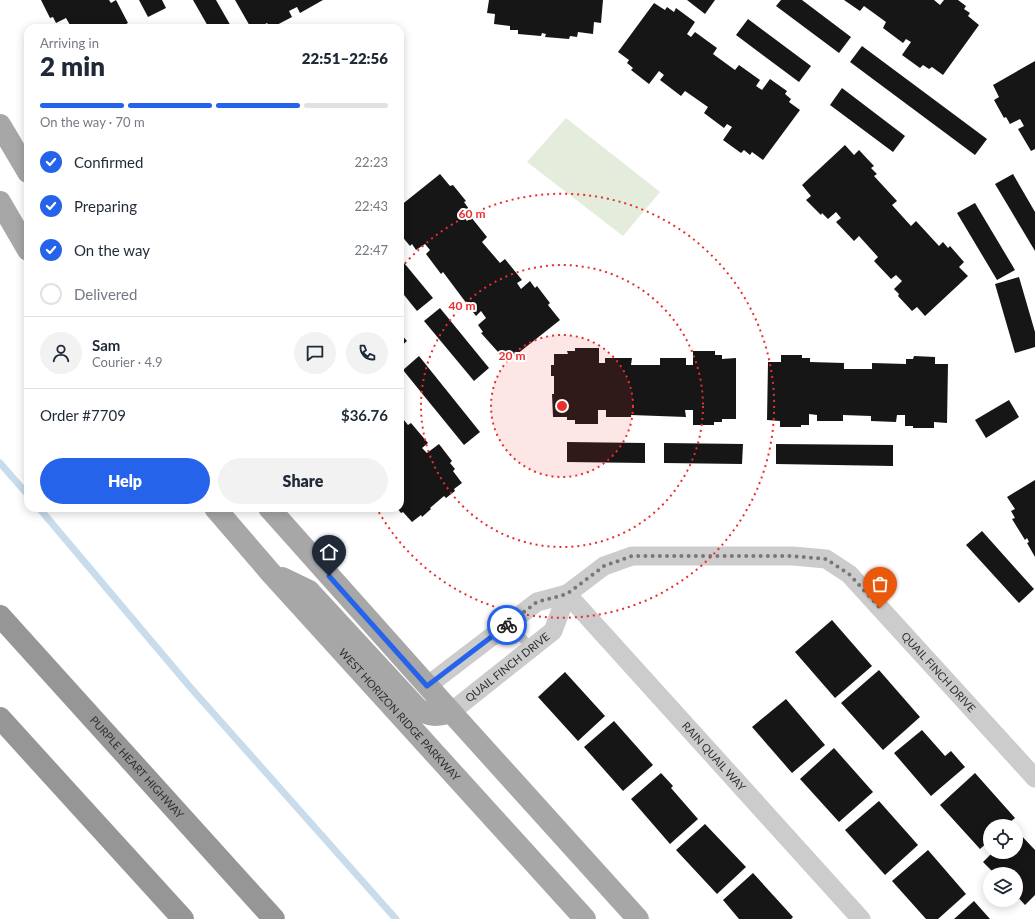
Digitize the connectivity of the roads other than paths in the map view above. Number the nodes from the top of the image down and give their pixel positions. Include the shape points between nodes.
1 (0, 125) edge
2 (24, 165) edge
3 (0, 202) edge
4 (24, 242) edge
5 (218, 512) edge
6 (273, 512) edge
7 (270, 572) junction
8 (567, 594) junction
9 (0, 616) edge
10 (508, 623) junction
11 (531, 648) junction
12 (427, 686) junction
13 (451, 712) junction
14 (1, 719) edge
15 (1035, 778) edge
16 (183, 919) edge
17 (274, 919) edge
18 (585, 919) edge
19 (638, 919) edge
20 (861, 919) edge

1 - 2 main road
3 - 4 main road
5 - 7 main road, WEST HORIZON RIDGE PARKWAY
6 - 12 main road
7 - 13 main road via 309,591 417,708 426,714 437,716
7 - 18 main road, WEST HORIZON RIDGE PARKWAY
8 - 10 street, QUAIL FINCH DRIVE via 537,602
8 - 11 street, QUAIL FINCH DRIVE via 553,631
8 - 15 street, QUAIL FINCH DRIVE via 604,566 632,556 792,556 826,559 849,574
8 - 20 street, RAIN QUAIL WAY
9 - 17 highway, PURPLE HEART HIGHWAY
10 - 11 lane
10 - 12 street, QUAIL FINCH DRIVE
11 - 13 street, QUAIL FINCH DRIVE
12 - 13 main road
13 - 19 main road
14 - 16 highway

